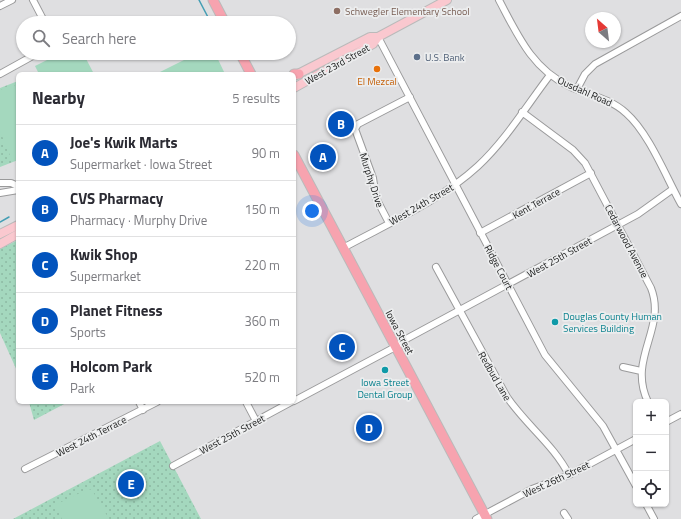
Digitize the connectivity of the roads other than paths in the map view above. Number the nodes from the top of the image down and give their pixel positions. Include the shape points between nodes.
1 (12, 0) edge
2 (33, 0) edge
3 (212, 0) edge
4 (447, 0) edge
5 (499, 0) edge
6 (0, 6) edge
7 (41, 16) edge
8 (221, 16) edge
9 (681, 16) edge
10 (378, 37) junction
11 (25, 60) edge
12 (243, 60) edge
13 (248, 71) edge
14 (0, 74) edge
15 (296, 75) edge
16 (550, 75) junction
17 (296, 87) edge
18 (577, 89) junction
19 (410, 97) junction
20 (522, 112) junction
21 (296, 159) edge
22 (591, 173) junction
23 (0, 183) edge
24 (456, 184) junction
25 (16, 185) edge
26 (673, 189) junction
27 (16, 190) edge
28 (0, 193) edge
29 (681, 204) edge
30 (389, 223) junction
31 (618, 225) junction
32 (16, 226) edge
33 (480, 233) junction
34 (0, 234) edge
35 (16, 235) edge
36 (0, 244) edge
37 (343, 248) junction
38 (436, 268) dead end
39 (508, 285) junction
40 (459, 311) junction
41 (395, 347) junction
42 (623, 367) dead end
43 (641, 371) junction
44 (296, 399) edge
45 (647, 399) edge
46 (140, 404) edge
47 (154, 404) edge
48 (247, 404) edge
49 (287, 404) edge
50 (143, 410) junction
51 (681, 414) edge
52 (669, 420) edge
53 (256, 421) junction
54 (633, 440) edge
55 (616, 449) junction
56 (173, 466) dead end
57 (25, 469) dead end
58 (569, 475) junction
59 (633, 480) edge
60 (648, 507) edge
61 (564, 513) dead end
62 (482, 518) edge
63 (568, 519) edge
64 (654, 519) edge

1 - 6 street
2 - 7 street
3 - 8 highway
4 - 10 main road, West 23rd Street
5 - 16 street, Ousdahl Road via 527,51
9 - 18 street via 595,64 585,74
10 - 15 main road, West 23rd Street via 370,37
10 - 17 main road, West 23rd Street via 373,44
10 - 19 street, Ridge Court
11 - 14 street
12 - 13 highway
16 - 18 street, Ousdahl Road
16 - 20 street, West 24th Street
18 - 26 street, Ousdahl Road via 613,103 631,118 644,134
19 - 24 street, Ridge Court
19 - 30 street, Murphy Drive via 358,124 355,129 373,178 376,198
20 - 22 street, Cedarwood Avenue via 578,155
20 - 24 street, West 24th Street via 486,158
21 - 37 highway, Iowa Street
22 - 31 street, Cedarwood Avenue
22 - 33 street, Kent Terrace
23 - 25 street
24 - 30 street, West 24th Street
24 - 33 street, Ridge Court
26 - 29 street, Ousdahl Road
26 - 31 street, West 25th Street
27 - 28 street
30 - 37 street, West 24th Street
31 - 39 street, West 25th Street
31 - 43 street, Cedarwood Avenue via 655,300 654,322
32 - 34 main road
33 - 39 street, Ridge Court
35 - 36 main road
37 - 41 highway, Iowa Street
38 - 40 street, Redbud Lane
39 - 40 street, West 25th Street
39 - 55 street, Ridge Court via 548,360 603,426
40 - 41 street, West 25th Street
40 - 58 street, Redbud Lane via 507,398 560,459
41 - 44 street, West 25th Street
41 - 62 highway, Iowa Street
42 - 43 street
43 - 45 street, Cedarwood Avenue
46 - 50 street
47 - 50 street, West 24th Terrace
48 - 53 street
49 - 53 street, West 25th Street
50 - 57 street, West 24th Terrace
51 - 52 street
53 - 56 street, West 25th Street
54 - 55 street, West 26th Street
55 - 58 street, West 26th Street
55 - 59 street, Ridge Court
58 - 62 street, West 26th Street via 532,490
60 - 64 street
61 - 63 street

